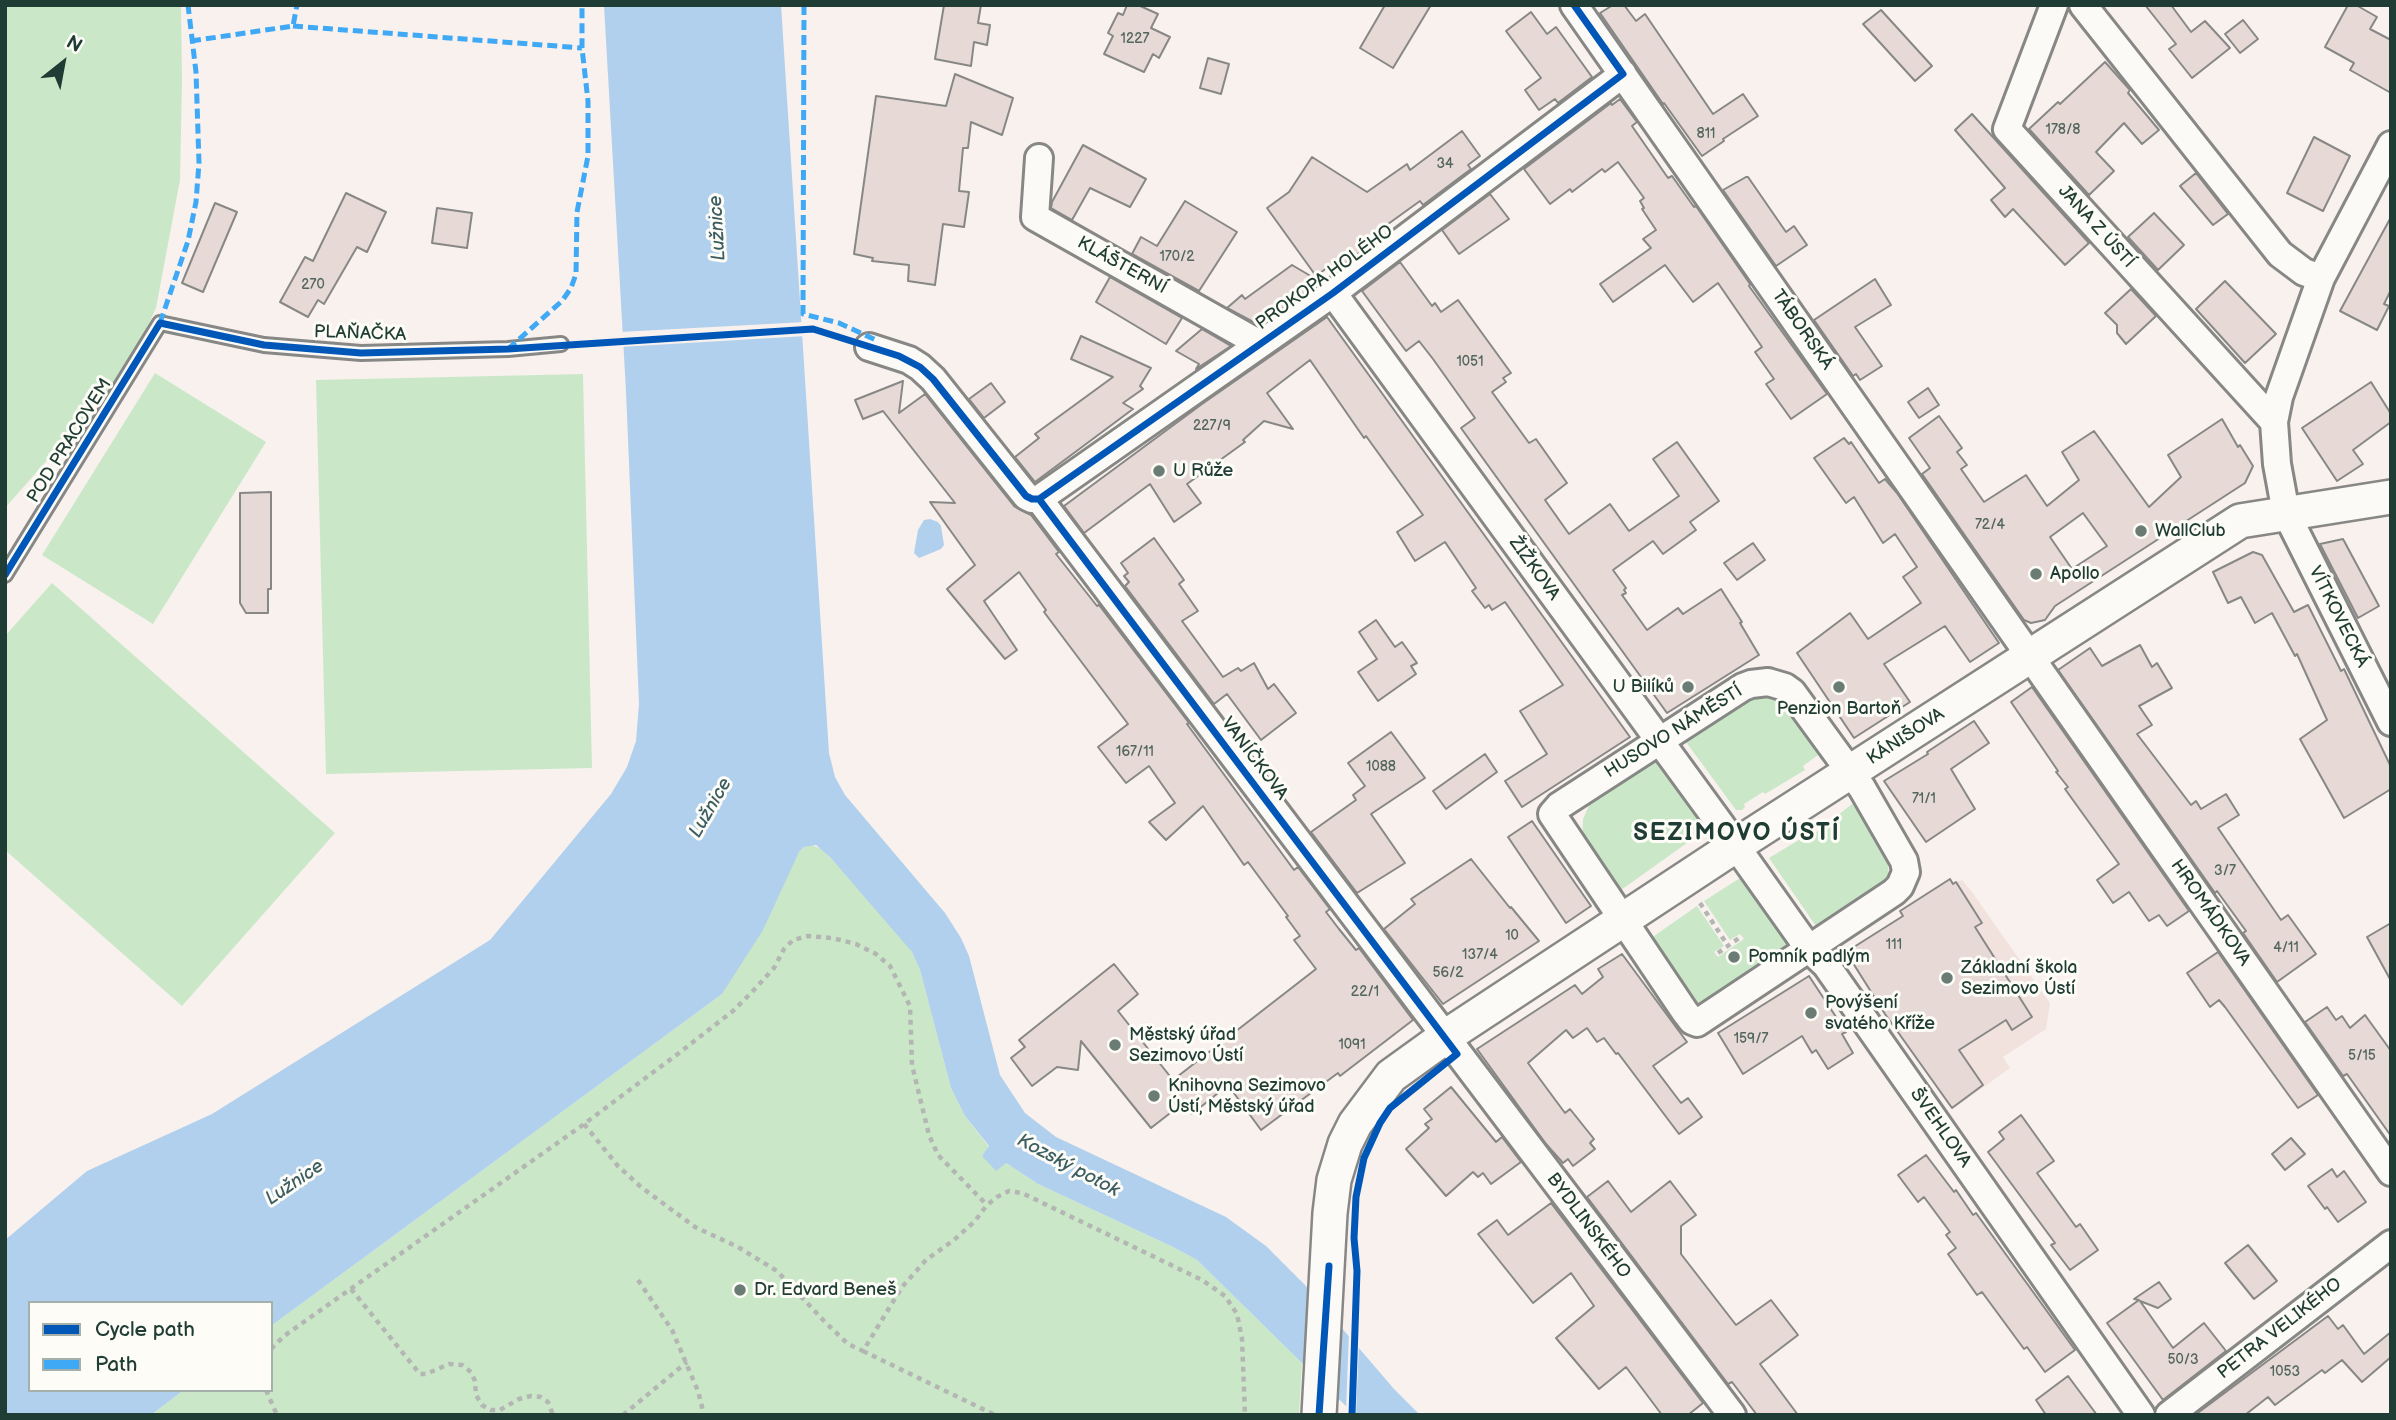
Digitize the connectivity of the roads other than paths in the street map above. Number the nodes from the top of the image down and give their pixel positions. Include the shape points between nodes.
1 (1574, 5) edge
2 (2054, 5) edge
3 (2083, 5) edge
4 (1623, 74) junction
5 (2391, 145) edge
6 (1039, 158) dead end
7 (2321, 278) junction
8 (1333, 293) junction
9 (160, 323) joint
10 (561, 344) dead end
11 (1260, 344) junction
12 (869, 347) dead end
13 (2274, 422) junction
14 (2391, 497) edge
15 (1039, 499) junction
16 (2286, 513) junction
17 (5, 575) edge
18 (2029, 655) junction
19 (2391, 722) edge
20 (1658, 741) junction
21 (1849, 773) junction
22 (1735, 846) junction
23 (1622, 921) junction
24 (1809, 949) junction
25 (1445, 1037) junction
26 (2391, 1172) edge
27 (2391, 1244) edge
28 (1319, 1415) edge
29 (1732, 1415) edge
30 (2141, 1415) edge
31 (2169, 1415) edge

1 - 4 street, TÁBORSKÁ
2 - 13 street, JANA Z ÚSTÍ via 2007,129
3 - 7 street via 2280,254
4 - 8 street, PROKOPA HOLÉHO
4 - 18 street, TÁBORSKÁ
5 - 7 street
6 - 11 street, KLÁŠTERNÍ via 1035,217
7 - 13 street
8 - 11 street, PROKOPA HOLÉHO
8 - 20 street, ŽIŽKOVA
9 - 10 lane, PLAŇAČKA via 264,345 361,352
9 - 17 lane, POD PRACOVEM
11 - 15 street, PROKOPA HOLÉHO
12 - 15 street, VANÍČKOVA via 920,367 1026,496
13 - 16 street
14 - 16 street, KÁNIŠOVA
15 - 25 street, VANÍČKOVA
16 - 18 street, KÁNIŠOVA via 2240,521
16 - 19 street, VÍTKOVECKÁ
18 - 21 street, KÁNIŠOVA
18 - 26 street, HROMÁDKOVA
20 - 21 street, HUSOVO NÁMĚSTÍ via 1744,687 1768,682 1792,692
20 - 22 street, ŽIŽKOVA
20 - 23 street, HUSOVO NÁMĚSTÍ via 1552,814
21 - 22 street, KÁNIŠOVA
21 - 24 street, HUSOVO NÁMĚSTÍ via 1862,788 1906,872 1894,892
22 - 23 street, KÁNIŠOVA
22 - 24 street, ŠVEHLOVA
23 - 24 street, HUSOVO NÁMĚSTÍ via 1685,1012 1698,1023
23 - 25 street, KÁNIŠOVA
24 - 30 street, ŠVEHLOVA via 1833,976
25 - 28 street, KÁNIŠOVA via 1391,1076 1345,1144 1332,1198
25 - 29 street, BYDLINSKÉHO
27 - 31 street, PETRA VELIKÉHO

